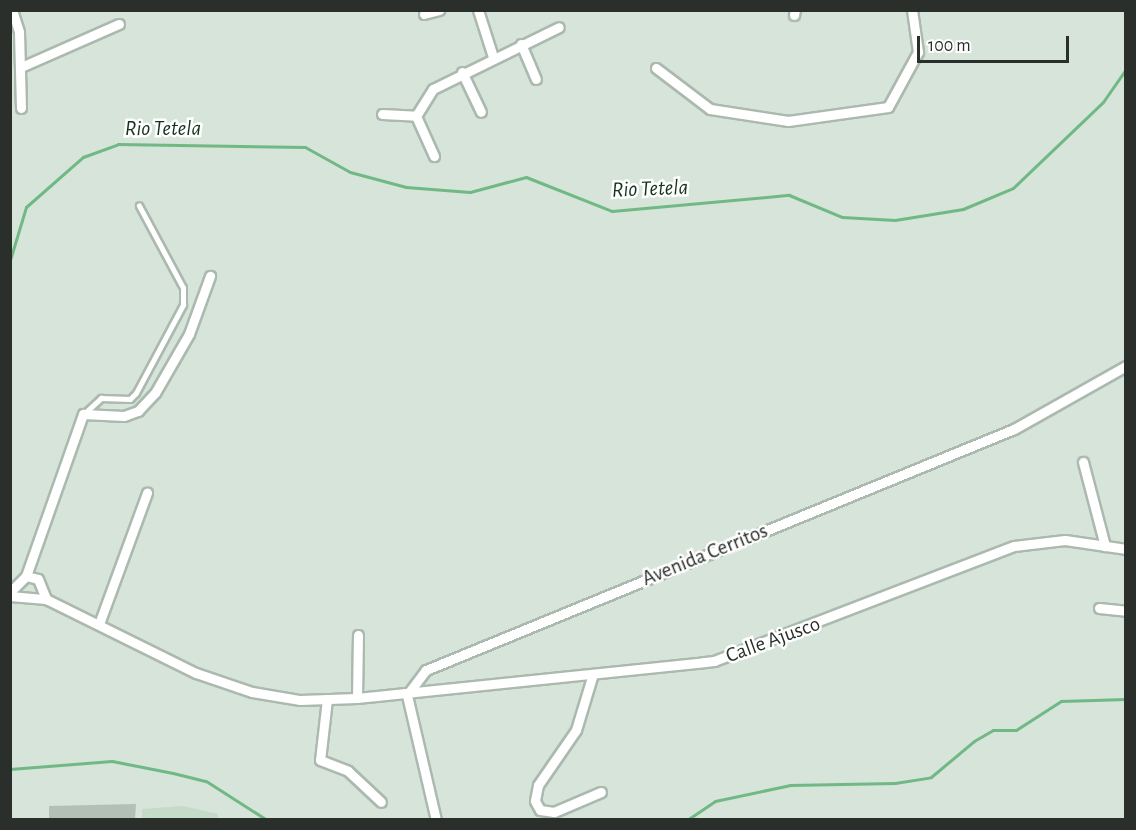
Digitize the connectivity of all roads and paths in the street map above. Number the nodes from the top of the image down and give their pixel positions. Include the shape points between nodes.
1 (12, 10) edge
2 (439, 10) edge
3 (478, 10) edge
4 (912, 10) edge
5 (424, 14) dead end
6 (119, 24) dead end
7 (559, 27) dead end
8 (521, 44) junction
9 (492, 57) junction
10 (21, 67) junction
11 (656, 68) dead end
12 (462, 72) junction
13 (536, 79) dead end
14 (21, 108) dead end
15 (481, 112) dead end
16 (382, 114) dead end
17 (416, 116) junction
18 (434, 156) dead end
19 (139, 206) dead end
20 (210, 276) dead end
21 (1125, 366) edge
22 (83, 414) junction
23 (1083, 462) dead end
24 (147, 493) dead end
25 (1104, 546) junction
26 (1125, 549) edge
27 (26, 576) junction
28 (10, 594) edge
29 (46, 599) junction
30 (1099, 608) dead end
31 (1125, 611) edge
32 (99, 624) junction
33 (358, 635) dead end
34 (592, 677) junction
35 (407, 695) junction
36 (357, 698) junction
37 (327, 699) junction
38 (601, 792) dead end
39 (381, 802) dead end
40 (436, 819) edge

1 - 10 street
2 - 5 street
3 - 9 street
4 - 11 street via 918,52 888,107 788,121 710,109
6 - 10 street
7 - 8 street
8 - 9 street
8 - 13 street
9 - 12 street
10 - 14 street
12 - 15 street
12 - 17 street via 433,89
16 - 17 street
17 - 18 street
19 - 22 lane via 183,288 183,305 136,393 130,399 101,398
20 - 22 street via 189,334 155,393 138,411 123,416
21 - 35 street, Avenida Cerritos via 1014,429 426,670
22 - 27 street
23 - 25 street
24 - 32 street
25 - 26 street, Calle Ajusco
25 - 34 street, Calle Ajusco via 1032,542 741,654
27 - 28 street
27 - 29 street via 38,579
28 - 29 street
29 - 32 street, Calle Ajusco
30 - 31 street
32 - 37 street, Calle Ajusco via 196,673 252,692
33 - 36 street
34 - 35 street, Calle Ajusco
34 - 38 street via 576,730 538,785 535,801 540,810 554,812
35 - 36 street, Calle Ajusco
35 - 40 street
36 - 37 street, Calle Ajusco
37 - 39 street via 320,760 348,771

